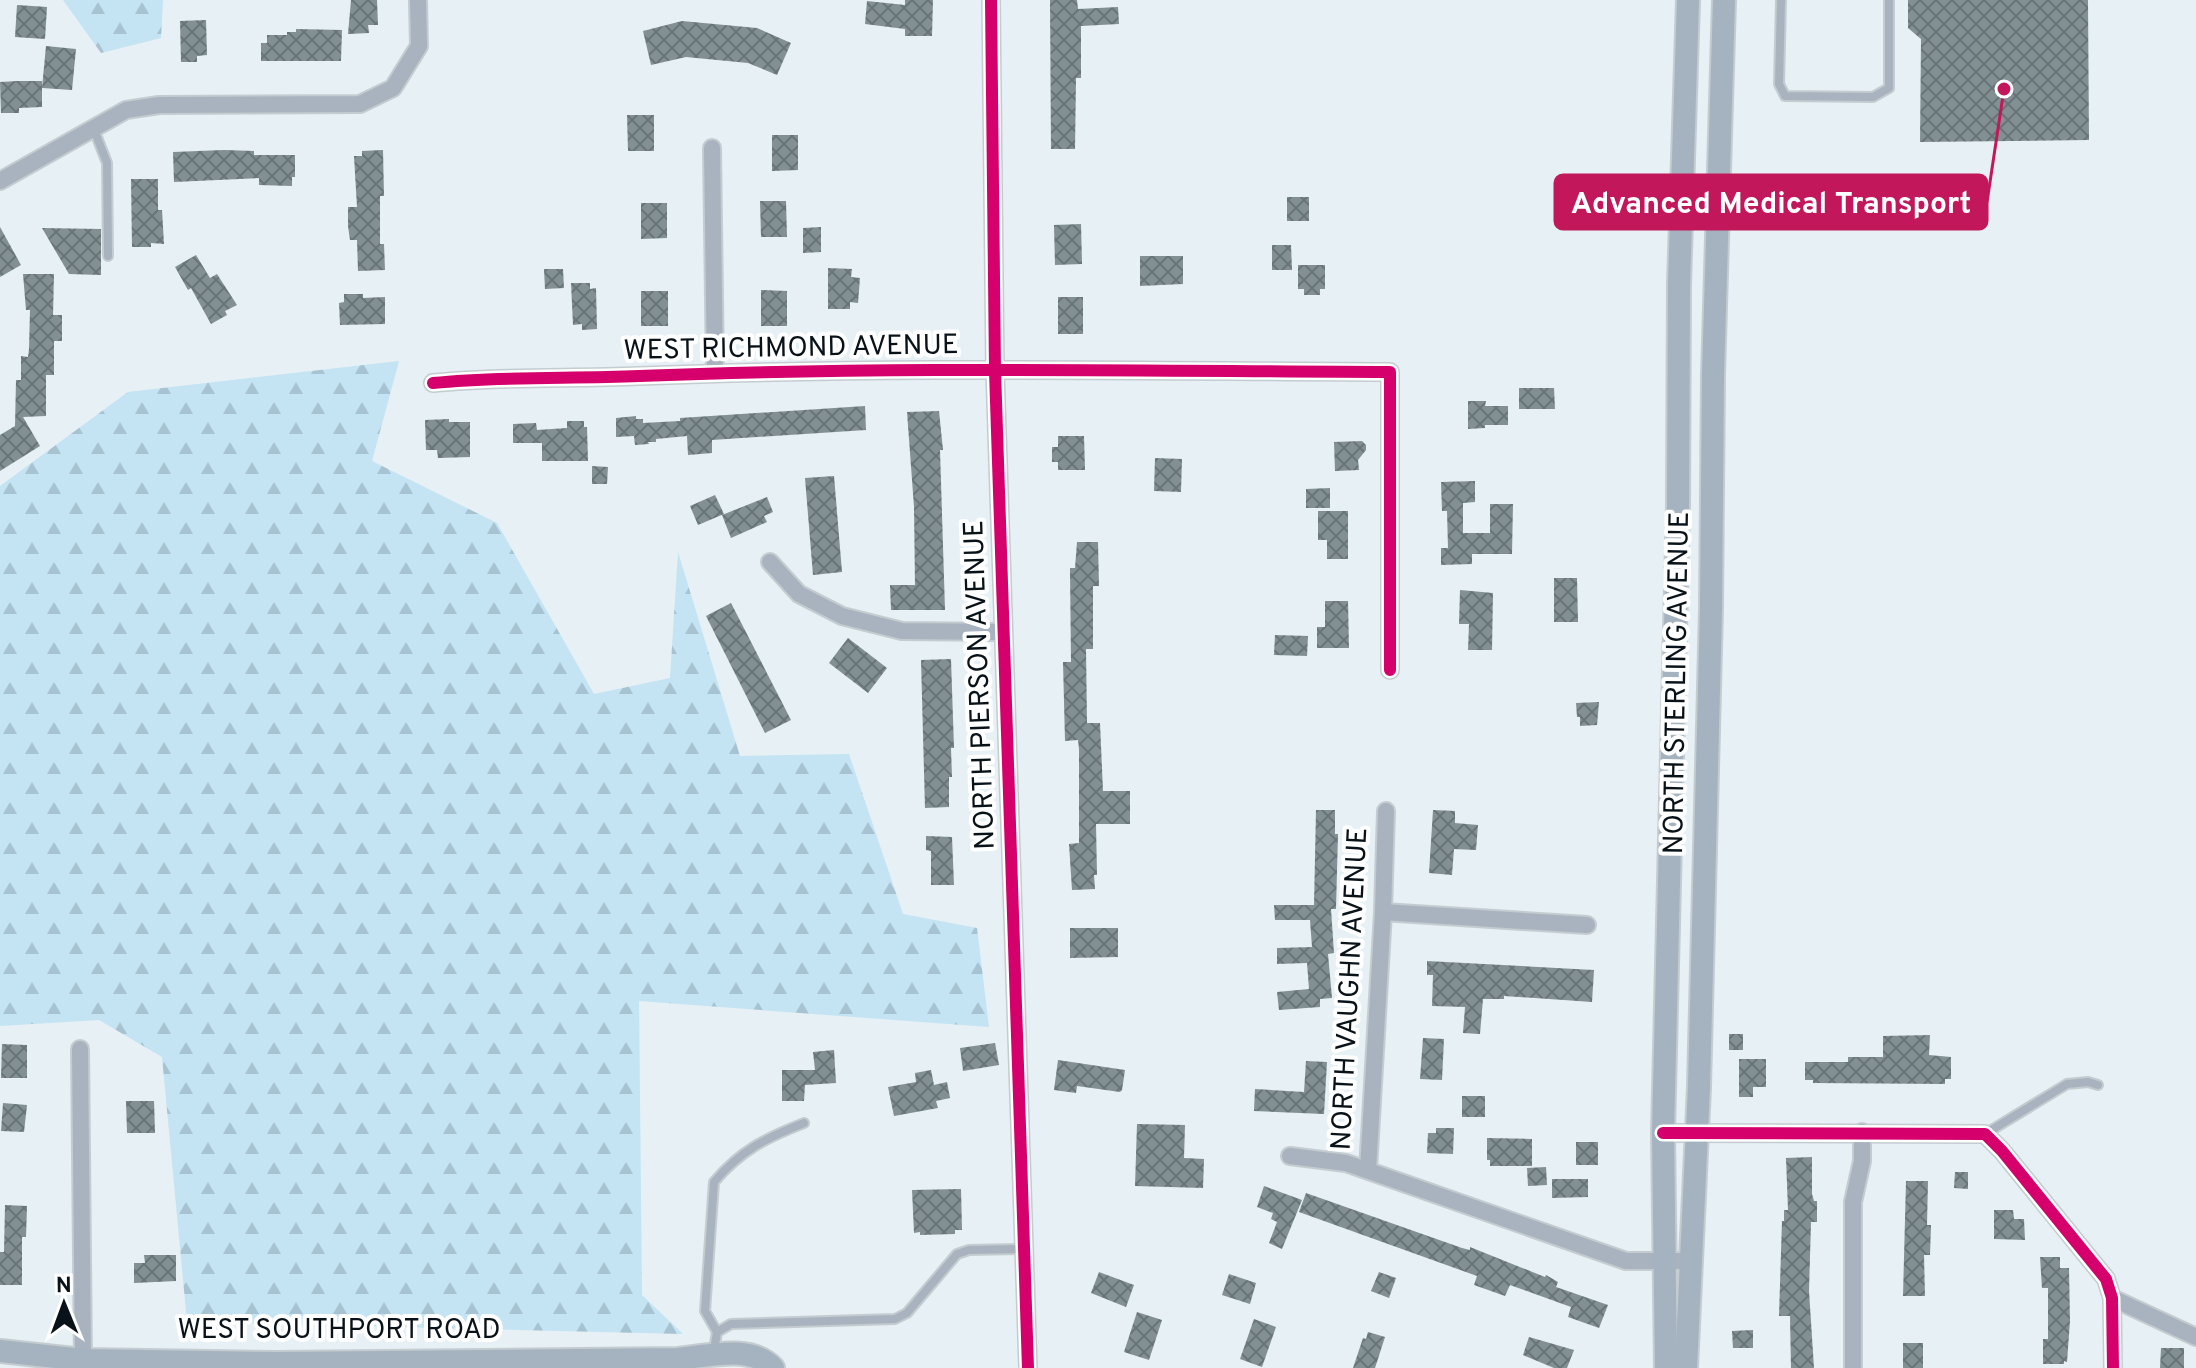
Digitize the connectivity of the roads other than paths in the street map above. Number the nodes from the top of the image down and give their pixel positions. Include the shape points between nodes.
1 (418, 0) edge
2 (991, 0) edge
3 (1688, 0) edge
4 (1724, 0) edge
5 (1781, 0) edge
6 (1889, 0) edge
7 (93, 127) junction
8 (712, 148) dead end
9 (0, 181) edge
10 (108, 256) dead end
11 (995, 371) junction
12 (715, 373) junction
13 (433, 383) dead end
14 (770, 562) dead end
15 (1003, 632) junction
16 (1390, 670) dead end
17 (1386, 811) dead end
18 (1383, 912) junction
19 (1587, 925) dead end
20 (80, 1049) dead end
21 (2098, 1085) dead end
22 (804, 1123) dead end
23 (1862, 1132) junction
24 (1663, 1133) junction
25 (1698, 1133) junction
26 (1985, 1134) junction
27 (1290, 1156) dead end
28 (1368, 1170) junction
29 (1025, 1249) junction
30 (1663, 1260) junction
31 (1690, 1261) junction
32 (2112, 1298) junction
33 (717, 1332) junction
34 (2196, 1337) edge
35 (0, 1351) edge
36 (713, 1355) junction
37 (678, 1359) junction
38 (83, 1360) junction
39 (737, 1368) edge
40 (773, 1368) edge
41 (1028, 1368) edge
42 (1666, 1368) edge
43 (1686, 1368) edge
44 (1853, 1368) edge
45 (2113, 1368) edge

1 - 7 street via 419,46 393,88 360,104 159,105 126,110
2 - 11 street, NORTH PIERSON AVENUE
3 - 24 main road, NORTH STERLING AVENUE
4 - 25 main road, NORTH STERLING AVENUE
5 - 6 lane via 1779,84 1785,96 1873,97 1889,88
7 - 9 street
7 - 10 lane via 107,163
8 - 12 street
11 - 12 street, WEST RICHMOND AVENUE
11 - 15 street, NORTH PIERSON AVENUE
11 - 16 street, WEST RICHMOND AVENUE via 1390,372
12 - 13 street, WEST RICHMOND AVENUE
14 - 15 street via 799,594 842,616 902,631
15 - 29 street, NORTH PIERSON AVENUE
17 - 18 street, NORTH VAUGHN AVENUE
18 - 19 street
18 - 28 street, NORTH VAUGHN AVENUE
20 - 38 street
21 - 26 lane via 2067,1084
22 - 33 lane via 762,1140 714,1182 705,1311
23 - 25 street
23 - 26 street
23 - 44 street via 1853,1202
24 - 25 street
24 - 30 main road, NORTH STERLING AVENUE
25 - 31 main road, NORTH STERLING AVENUE
26 - 32 street via 2106,1279
27 - 28 street
28 - 30 street via 1626,1261
29 - 33 lane via 957,1254 907,1313 895,1319 743,1322
29 - 41 street, NORTH PIERSON AVENUE
30 - 31 street
30 - 42 main road, NORTH STERLING AVENUE
31 - 43 main road, NORTH STERLING AVENUE
32 - 34 street
32 - 45 street
33 - 36 lane
35 - 38 main road, WEST SOUTHPORT ROAD
36 - 37 main road, WEST SOUTHPORT ROAD
36 - 40 main road, WEST SOUTHPORT ROAD via 753,1356
37 - 38 main road, WEST SOUTHPORT ROAD
37 - 39 main road, WEST SOUTHPORT ROAD

